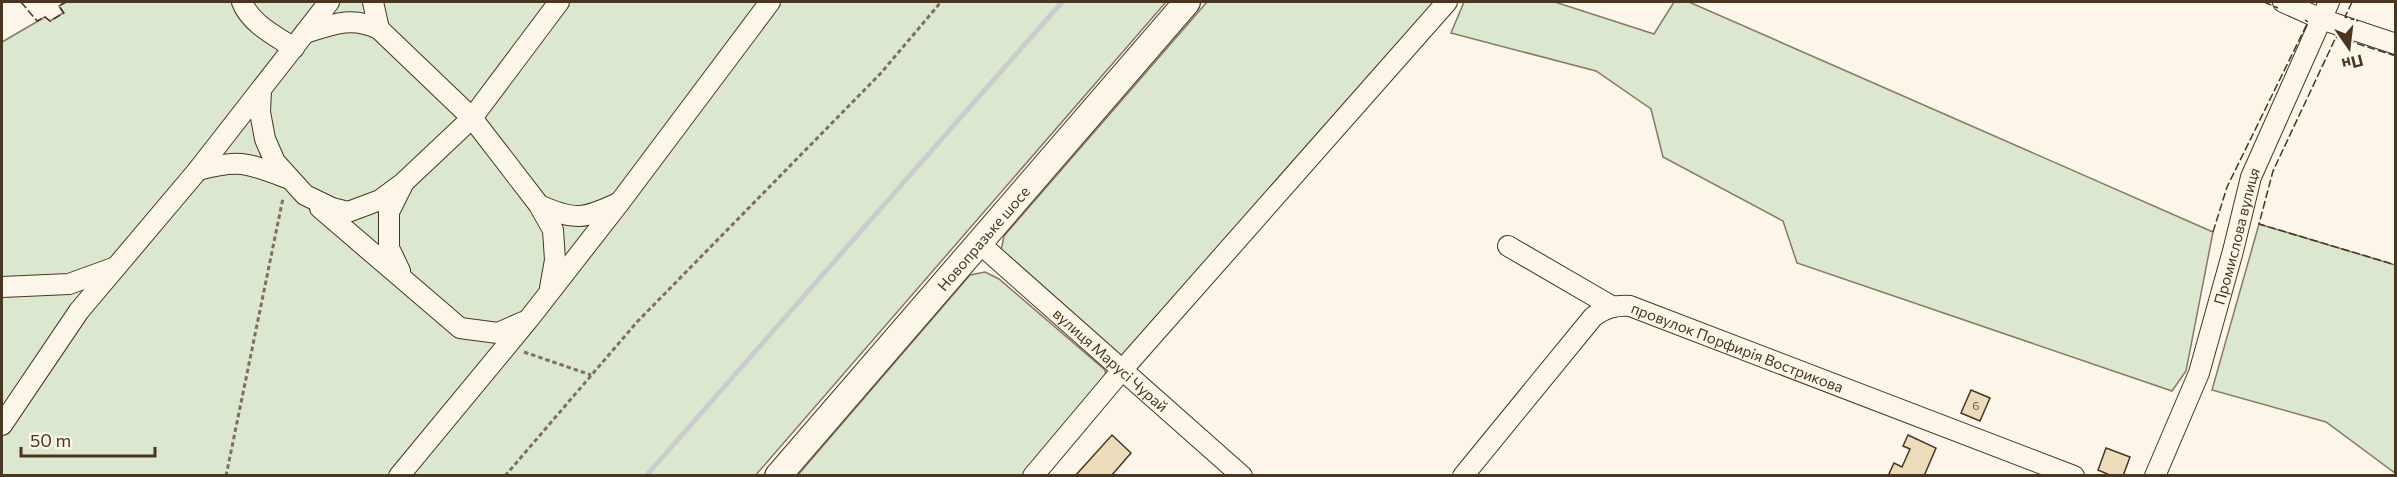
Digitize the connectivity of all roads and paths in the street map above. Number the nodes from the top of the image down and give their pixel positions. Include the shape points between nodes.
1 (242, 2) edge
2 (329, 2) edge
3 (373, 2) edge
4 (559, 2) edge
5 (770, 2) edge
6 (941, 2) edge
7 (1187, 2) edge
8 (1447, 2) edge
9 (2283, 2) edge
10 (2325, 10) edge
11 (379, 29) junction
12 (299, 40) junction
13 (2396, 44) edge
14 (261, 90) junction
15 (472, 118) junction
16 (198, 170) junction
17 (287, 178) junction
18 (403, 183) junction
19 (305, 195) junction
20 (620, 202) junction
21 (539, 205) junction
22 (979, 243) junction
23 (1508, 246) dead end
24 (119, 266) junction
25 (404, 279) junction
26 (2, 287) edge
27 (549, 293) junction
28 (1613, 307) junction
29 (528, 320) junction
30 (505, 346) junction
31 (1123, 369) junction
32 (591, 375) junction
33 (2, 425) edge
34 (226, 476) edge
35 (399, 476) edge
36 (505, 476) edge
37 (778, 476) edge
38 (1033, 476) edge
39 (1242, 476) edge
40 (1463, 476) edge
41 (2074, 476) edge
42 (2156, 476) edge

1 - 12 street via 246,13 268,32
2 - 12 street
3 - 11 street
4 - 15 street
5 - 20 street
6 - 32 path via 880,73 637,322
7 - 22 main road, Новопразьке шосе
8 - 31 street
9 - 10 street
10 - 13 street
10 - 42 street, Промислова вулиця via 2252,177 2199,372
11 - 12 street via 365,22 339,22
11 - 15 street
12 - 14 street
14 - 16 street
14 - 17 street via 265,140
15 - 18 street
15 - 21 street
16 - 17 street via 228,162 253,165
16 - 24 street
17 - 19 street
17 - 34 path
18 - 19 street via 380,200 348,212
18 - 25 street via 389,212 389,248
19 - 25 street
20 - 21 street via 582,217 561,215
20 - 27 street
21 - 27 street via 553,230 555,260
22 - 31 street, вулиця Марусі Чурай
22 - 37 main road, Новопразьке шосе
23 - 28 street
24 - 26 street via 69,284
24 - 33 street via 79,311
25 - 29 street via 460,328 498,333
27 - 29 street
28 - 40 street, провулок Порфирія Вострикова via 1593,317
28 - 41 street, провулок Порфирія Вострикова via 1630,306
29 - 30 street
30 - 32 path
30 - 35 street
31 - 38 street
31 - 39 street, вулиця Марусі Чурай
32 - 36 path

